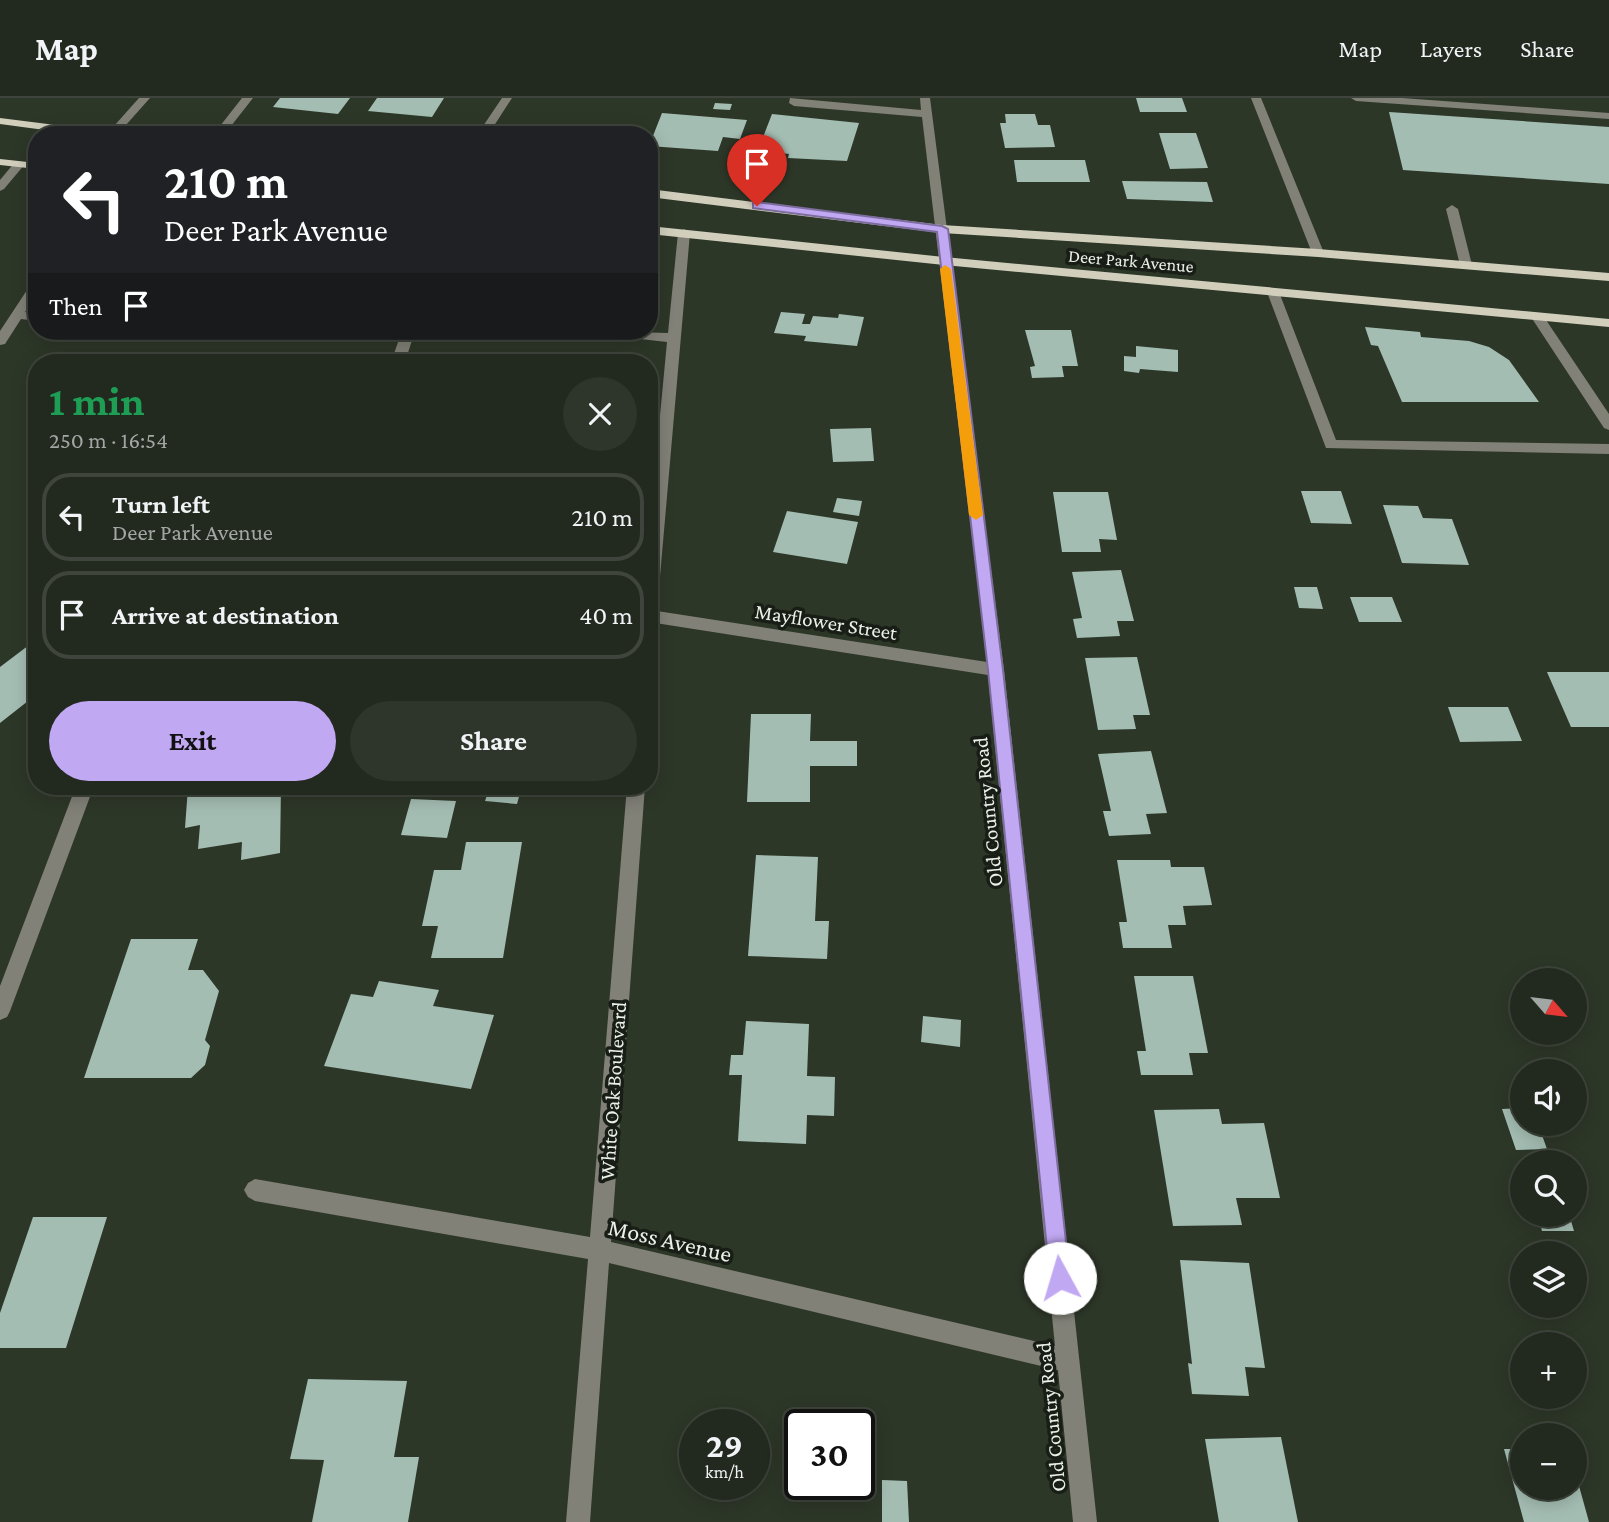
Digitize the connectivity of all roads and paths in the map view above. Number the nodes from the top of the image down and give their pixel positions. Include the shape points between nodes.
1 (145, 98) edge
2 (248, 98) edge
3 (507, 98) edge
4 (795, 98) edge
5 (925, 98) edge
6 (1256, 98) edge
7 (1356, 98) edge
8 (927, 114) junction
9 (1609, 116) edge
10 (0, 121) edge
11 (40, 126) edge
12 (119, 126) edge
13 (225, 126) edge
14 (488, 126) edge
15 (0, 162) edge
16 (19, 164) junction
17 (28, 165) edge
18 (0, 187) edge
19 (658, 194) edge
20 (1452, 209) dead end
21 (942, 229) junction
22 (658, 231) edge
23 (684, 233) junction
24 (1318, 253) junction
25 (944, 261) junction
26 (1466, 265) junction
27 (1609, 277) edge
28 (1273, 292) junction
29 (28, 298) edge
30 (17, 315) junction
31 (28, 316) edge
32 (1537, 317) junction
33 (1609, 323) edge
34 (658, 336) edge
35 (674, 338) junction
36 (0, 341) edge
37 (1609, 425) edge
38 (1609, 449) edge
39 (658, 516) edge
40 (658, 617) edge
41 (996, 670) junction
42 (82, 795) edge
43 (635, 795) edge
44 (0, 1010) edge
45 (255, 1190) dead end
46 (600, 1250) junction
47 (1069, 1361) junction
48 (578, 1522) edge
49 (1085, 1522) edge

1 - 12 street
2 - 13 street
3 - 14 street
4 - 8 street via 794,103
5 - 8 street, Old Country Road
6 - 24 street
7 - 9 street
8 - 21 street, Old Country Road
10 - 11 main road
15 - 16 main road
16 - 17 main road
16 - 18 street
19 - 21 main road, Deer Park Avenue
20 - 26 street
21 - 24 main road, Deer Park Avenue
21 - 25 street, Old Country Road
22 - 23 main road, Deer Park Avenue
23 - 25 main road, Deer Park Avenue
23 - 35 street
24 - 26 main road, Deer Park Avenue
25 - 28 main road, Deer Park Avenue
25 - 41 street, Old Country Road
26 - 27 main road, Deer Park Avenue
28 - 32 main road, Deer Park Avenue
28 - 38 street via 1331,445
29 - 30 street
30 - 31 street
30 - 36 street
32 - 33 main road, Deer Park Avenue
32 - 37 street
34 - 35 street
35 - 39 street
40 - 41 street, Mayflower Street
41 - 47 street, Old Country Road
42 - 44 street
43 - 46 street, White Oak Boulevard
45 - 46 street, Moss Avenue
46 - 47 street, Moss Avenue
46 - 48 street, White Oak Boulevard
47 - 49 street, Old Country Road

